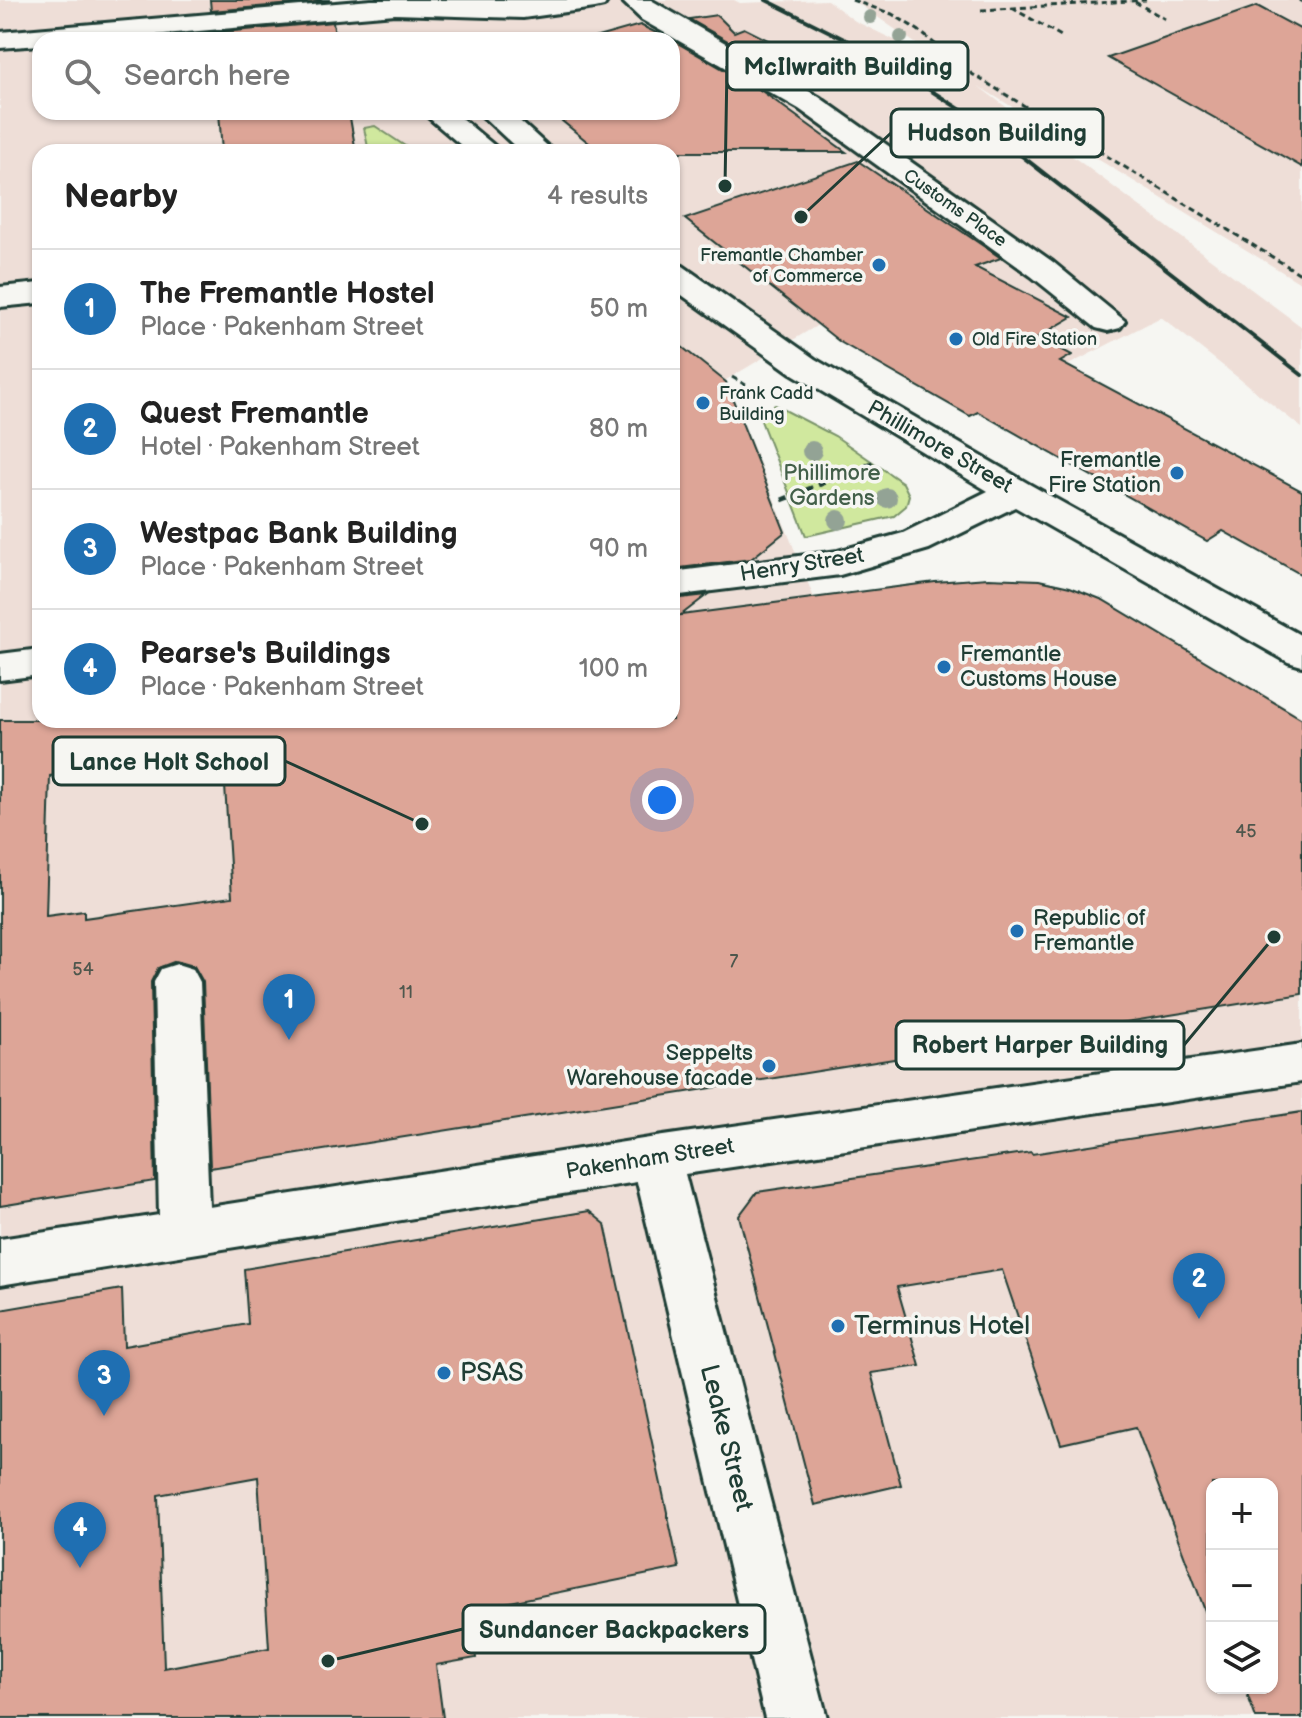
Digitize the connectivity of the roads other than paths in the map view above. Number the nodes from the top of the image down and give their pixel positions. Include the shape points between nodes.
1 (595, 0) edge
2 (634, 0) edge
3 (539, 6) edge
4 (394, 12) edge
5 (486, 30) dead end
6 (113, 32) edge
7 (436, 32) edge
8 (32, 38) edge
9 (0, 40) edge
10 (446, 120) edge
11 (501, 120) edge
12 (477, 144) edge
13 (530, 144) edge
14 (680, 279) edge
15 (32, 294) edge
16 (0, 297) edge
17 (1108, 321) dead end
18 (1016, 492) junction
19 (680, 583) edge
20 (1302, 653) edge
21 (32, 663) edge
22 (0, 667) edge
23 (177, 982) dead end
24 (1302, 1063) edge
25 (656, 1158) junction
26 (186, 1230) junction
27 (0, 1262) edge
28 (796, 1718) edge

1 - 3 street
2 - 17 street, Customs Place via 809,103
3 - 4 street
3 - 5 street
4 - 6 street
4 - 7 street via 424,19
8 - 9 street
10 - 12 street
11 - 13 street
14 - 18 street, Phillimore Street via 803,366
15 - 16 street
18 - 19 street, Henry Street via 916,541 840,563
18 - 20 street, Phillimore Street
21 - 22 street
23 - 26 street
24 - 25 street, Pakenham Street
25 - 26 street, Pakenham Street
25 - 28 street, Leake Street
26 - 27 street, Pakenham Street

